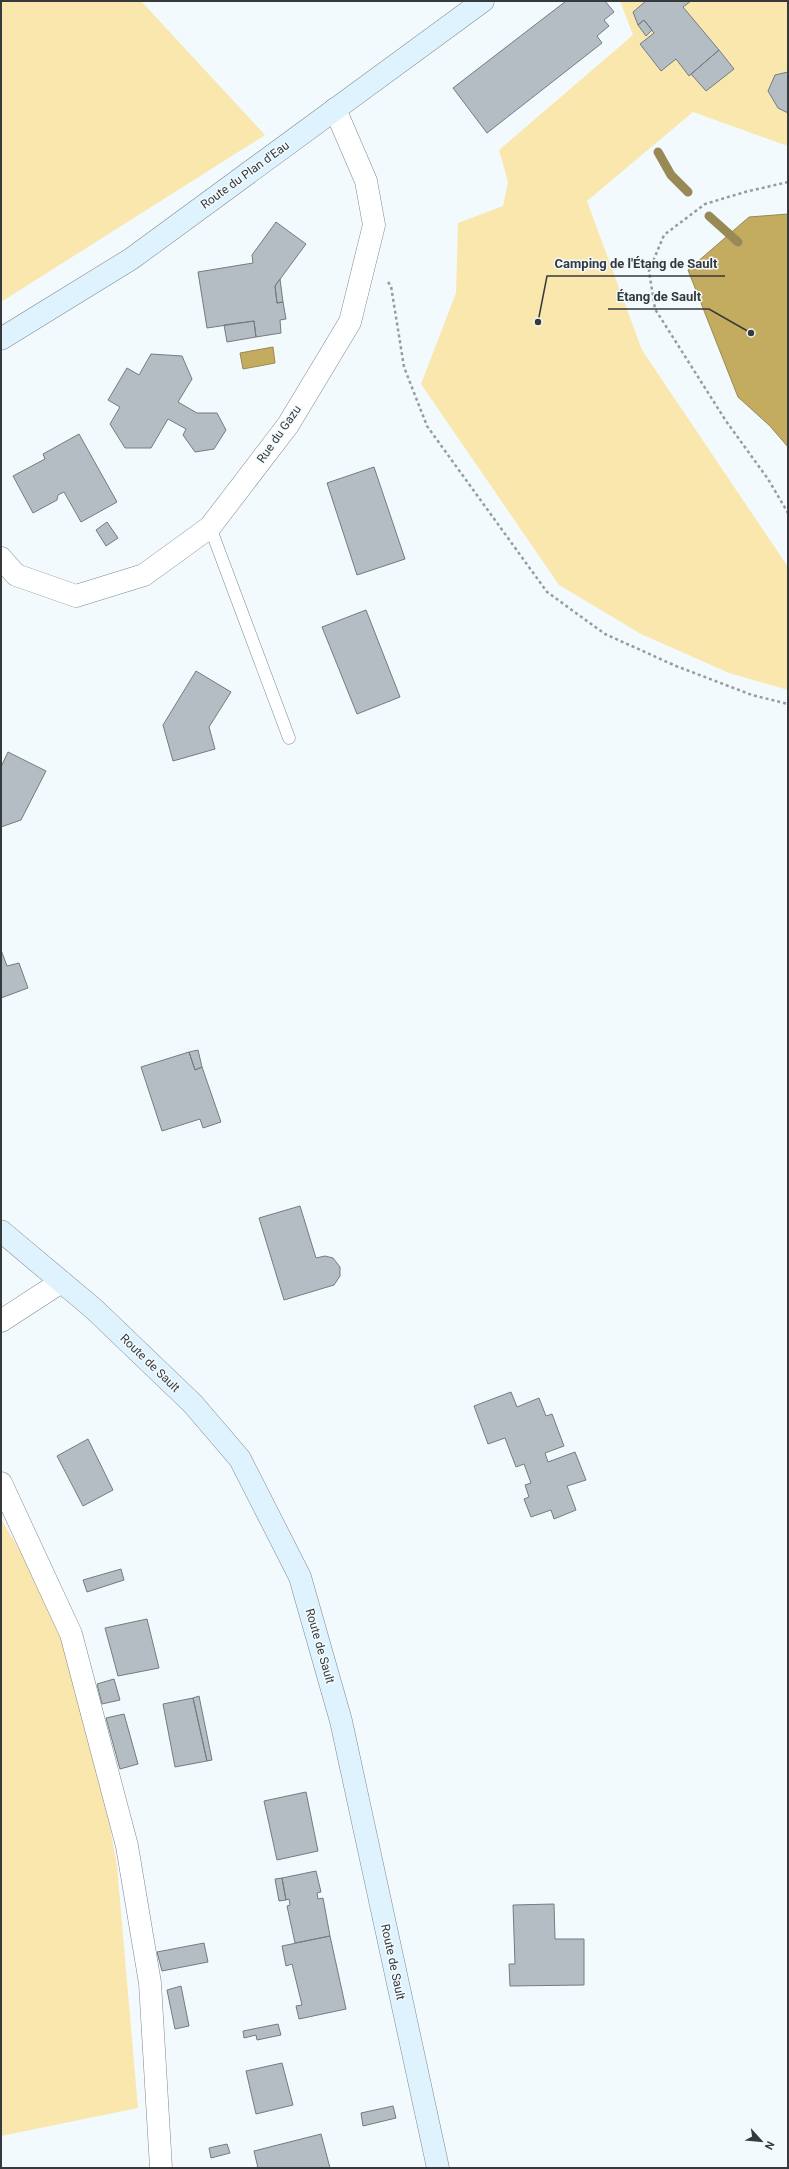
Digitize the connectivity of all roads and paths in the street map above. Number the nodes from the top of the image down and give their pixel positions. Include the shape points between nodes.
1 (483, 1) edge
2 (335, 109) junction
3 (788, 182) edge
4 (366, 259) junction
5 (1, 339) edge
6 (788, 513) edge
7 (210, 526) junction
8 (1, 558) edge
9 (788, 704) edge
10 (289, 738) dead end
11 (1, 1231) edge
12 (61, 1282) junction
13 (1, 1321) edge
14 (1, 1483) edge
15 (161, 2168) edge
16 (438, 2168) edge

1 - 2 street, Route du Plan d'Eau
2 - 4 street, Rue du Gazu via 366,181 374,225
2 - 5 street, Route du Plan d'Eau via 131,259
3 - 6 path via 705,204 664,235 649,271 655,309
4 - 7 street, Rue du Gazu via 350,322 288,425
4 - 9 path via 391,286 404,367 427,426 547,592 604,634 752,695
7 - 8 street, Rue du Gazu via 144,575 76,596 16,575
7 - 10 lane
11 - 12 street, Route de Sault
12 - 13 street
12 - 16 street, Route de Sault via 94,1309 193,1404 240,1458 300,1577 340,1721
14 - 15 street via 72,1634 127,1846 150,1983

